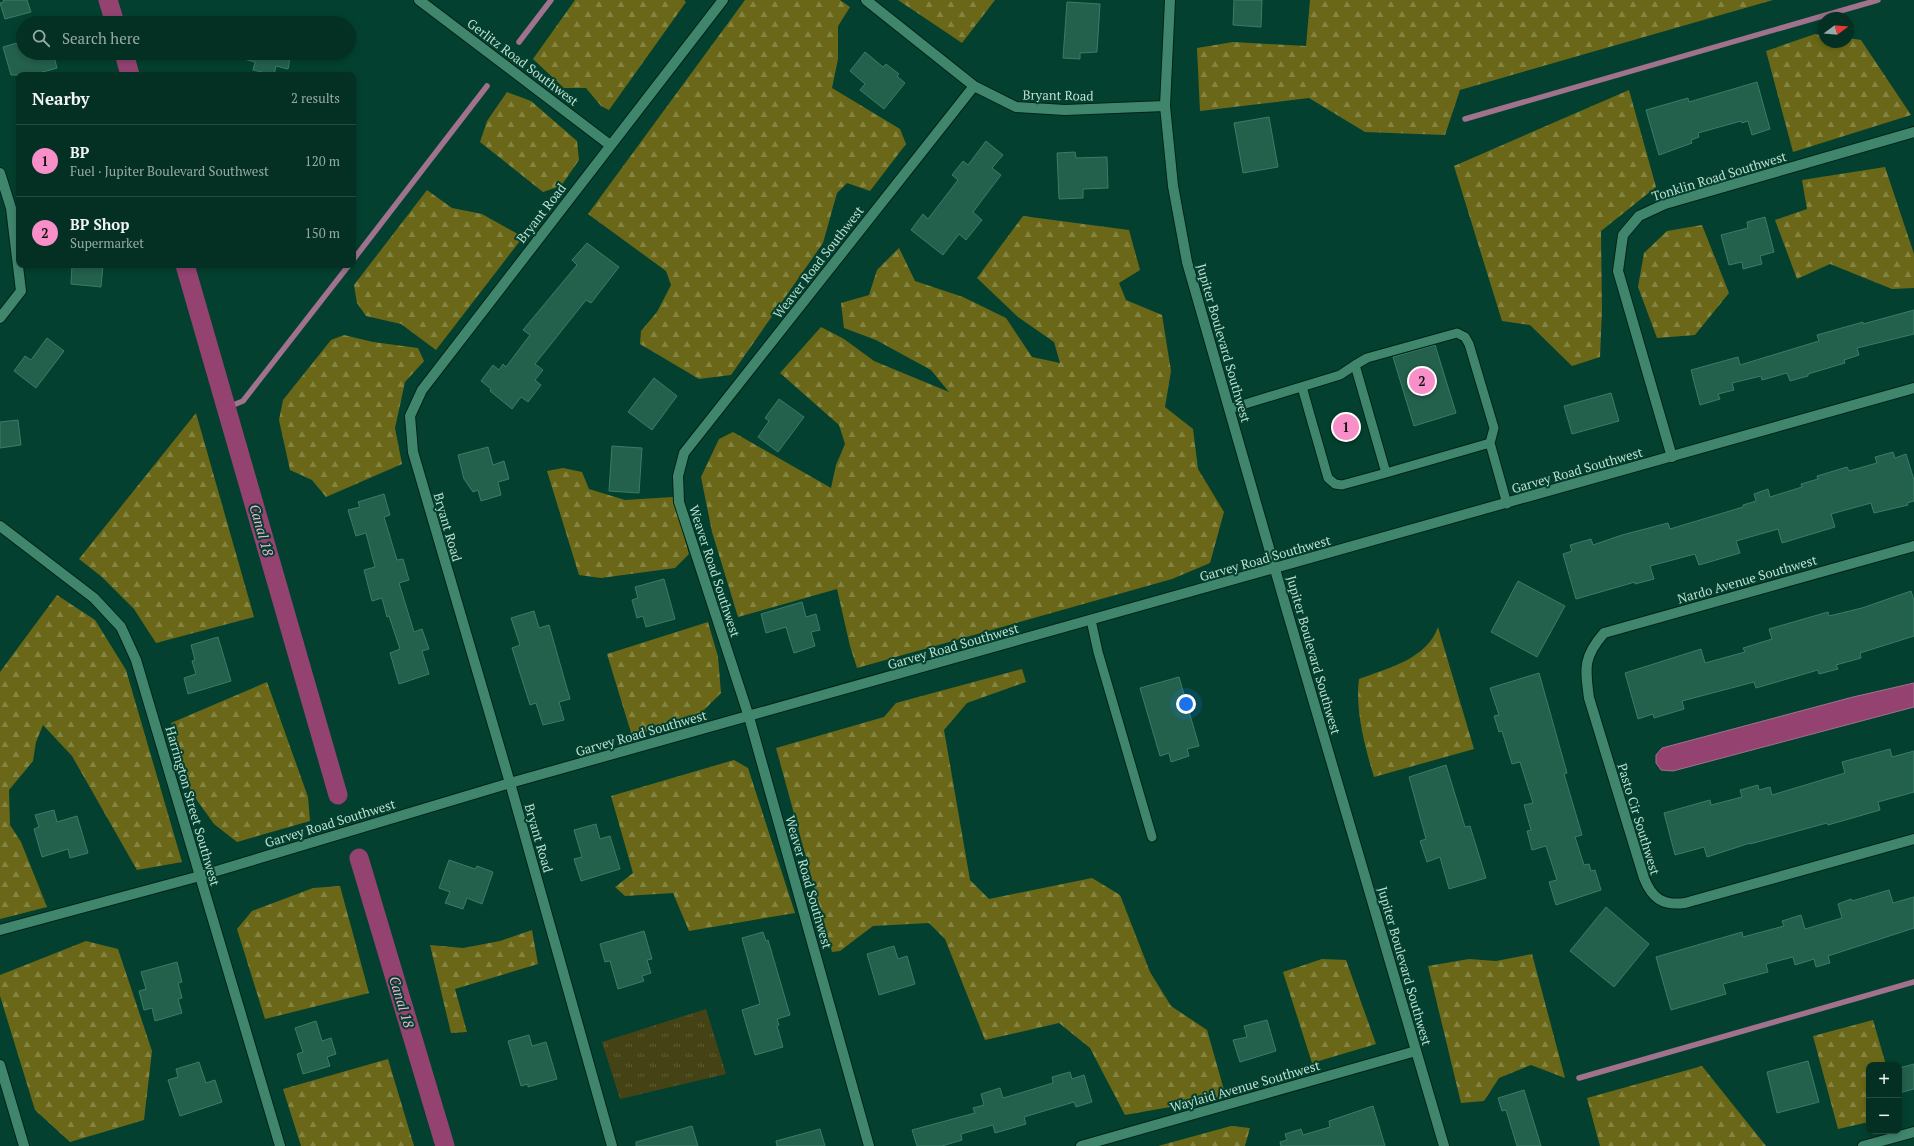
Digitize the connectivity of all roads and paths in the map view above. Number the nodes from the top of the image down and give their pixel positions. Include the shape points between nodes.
1 (419, 0) edge
2 (723, 0) edge
3 (866, 0) edge
4 (1170, 0) edge
5 (974, 86) junction
6 (1165, 106) junction
7 (1914, 132) edge
8 (610, 145) junction
9 (0, 173) edge
10 (16, 250) edge
11 (18, 268) edge
12 (0, 318) edge
13 (1355, 365) junction
14 (1302, 386) junction
15 (1914, 388) edge
16 (1229, 409) junction
17 (1490, 443) junction
18 (1672, 457) junction
19 (1386, 473) junction
20 (1507, 504) junction
21 (0, 526) edge
22 (1914, 546) edge
23 (1275, 569) junction
24 (1091, 620) junction
25 (1592, 647) joint
26 (749, 716) junction
27 (510, 783) junction
28 (1152, 837) dead end
29 (1914, 839) edge
30 (200, 876) junction
31 (0, 930) edge
32 (1416, 1051) junction
33 (0, 1065) edge
34 (1914, 1132) edge
35 (24, 1146) edge
36 (280, 1146) edge
37 (612, 1146) edge
38 (869, 1146) edge
39 (1081, 1146) edge
40 (1444, 1146) edge
41 (1864, 1146) edge

1 - 8 street, Gerlitz Road Southwest
2 - 8 street, Bryant Road
3 - 5 street, Bryant Road
4 - 6 street, Jupiter Boulevard Southwest
5 - 6 street, Bryant Road via 1016,107 1065,110
5 - 26 street, Weaver Road Southwest via 684,453 678,476 679,502
6 - 16 street, Jupiter Boulevard Southwest via 1173,186 1187,262
7 - 18 street, Tonklin Road Southwest via 1665,204 1639,216 1623,235 1618,271
8 - 27 street, Bryant Road via 422,390 410,416 412,452
9 - 10 street via 11,208
11 - 12 street via 21,291
13 - 14 lane via 1340,375
13 - 17 lane via 1367,358 1457,333 1465,337 1494,428
13 - 19 lane
14 - 16 lane
14 - 19 lane via 1328,478 1335,484 1342,485
15 - 18 street, Garvey Road Southwest
16 - 23 street, Jupiter Boulevard Southwest
17 - 19 lane
17 - 20 lane
18 - 20 street, Garvey Road Southwest
20 - 23 street, Garvey Road Southwest
21 - 30 street, Harrington Street Southwest via 94,598 120,627 136,660
22 - 25 street, Nardo Avenue Southwest via 1604,633
23 - 24 street, Garvey Road Southwest
23 - 32 street, Jupiter Boulevard Southwest
24 - 26 street, Garvey Road Southwest
24 - 28 lane
25 - 29 street, Pasto Cir Southwest via 1586,670 1589,698 1644,878 1649,891 1657,898 1666,903 1685,903
26 - 27 street, Garvey Road Southwest
26 - 38 street, Weaver Road Southwest
27 - 30 street, Garvey Road Southwest
27 - 37 street, Bryant Road
30 - 31 street, Garvey Road Southwest
30 - 36 street, Harrington Street Southwest
32 - 39 street, Waylaid Avenue Southwest
32 - 40 street, Jupiter Boulevard Southwest
33 - 35 street
34 - 41 street

